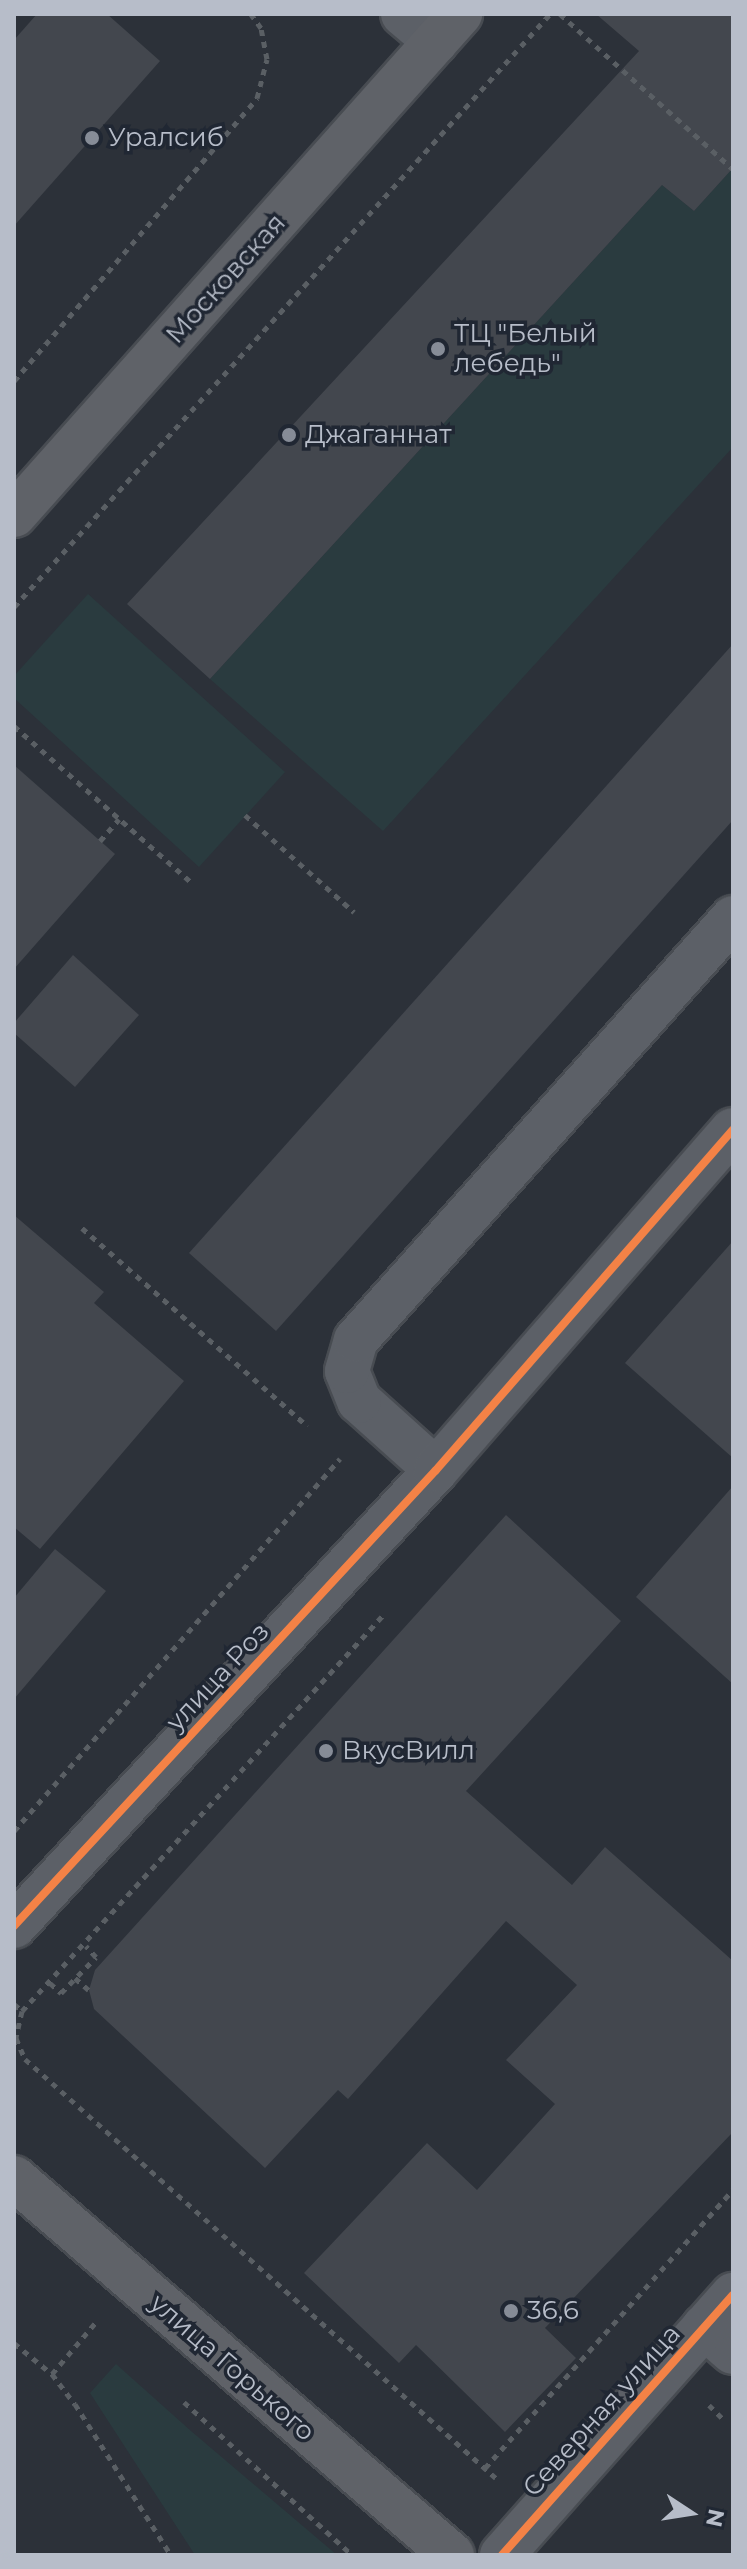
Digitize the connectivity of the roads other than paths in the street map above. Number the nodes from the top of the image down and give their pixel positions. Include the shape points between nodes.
1 (403, 14) edge
2 (448, 28) edge
3 (14, 515) edge
4 (733, 918) edge
5 (733, 1130) edge
6 (443, 1461) junction
7 (14, 1926) edge
8 (14, 2178) edge
9 (733, 2295) edge
10 (719, 2340) edge
11 (452, 2555) edge
12 (502, 2555) edge

1 - 2 street
2 - 3 main road, Московская
4 - 6 street via 356,1340 347,1371 359,1401
5 - 6 street, улица Роз
6 - 7 street, улица Роз
8 - 11 main road, улица Горького
9 - 10 street, Северная улица
10 - 12 street, Северная улица via 536,2515

